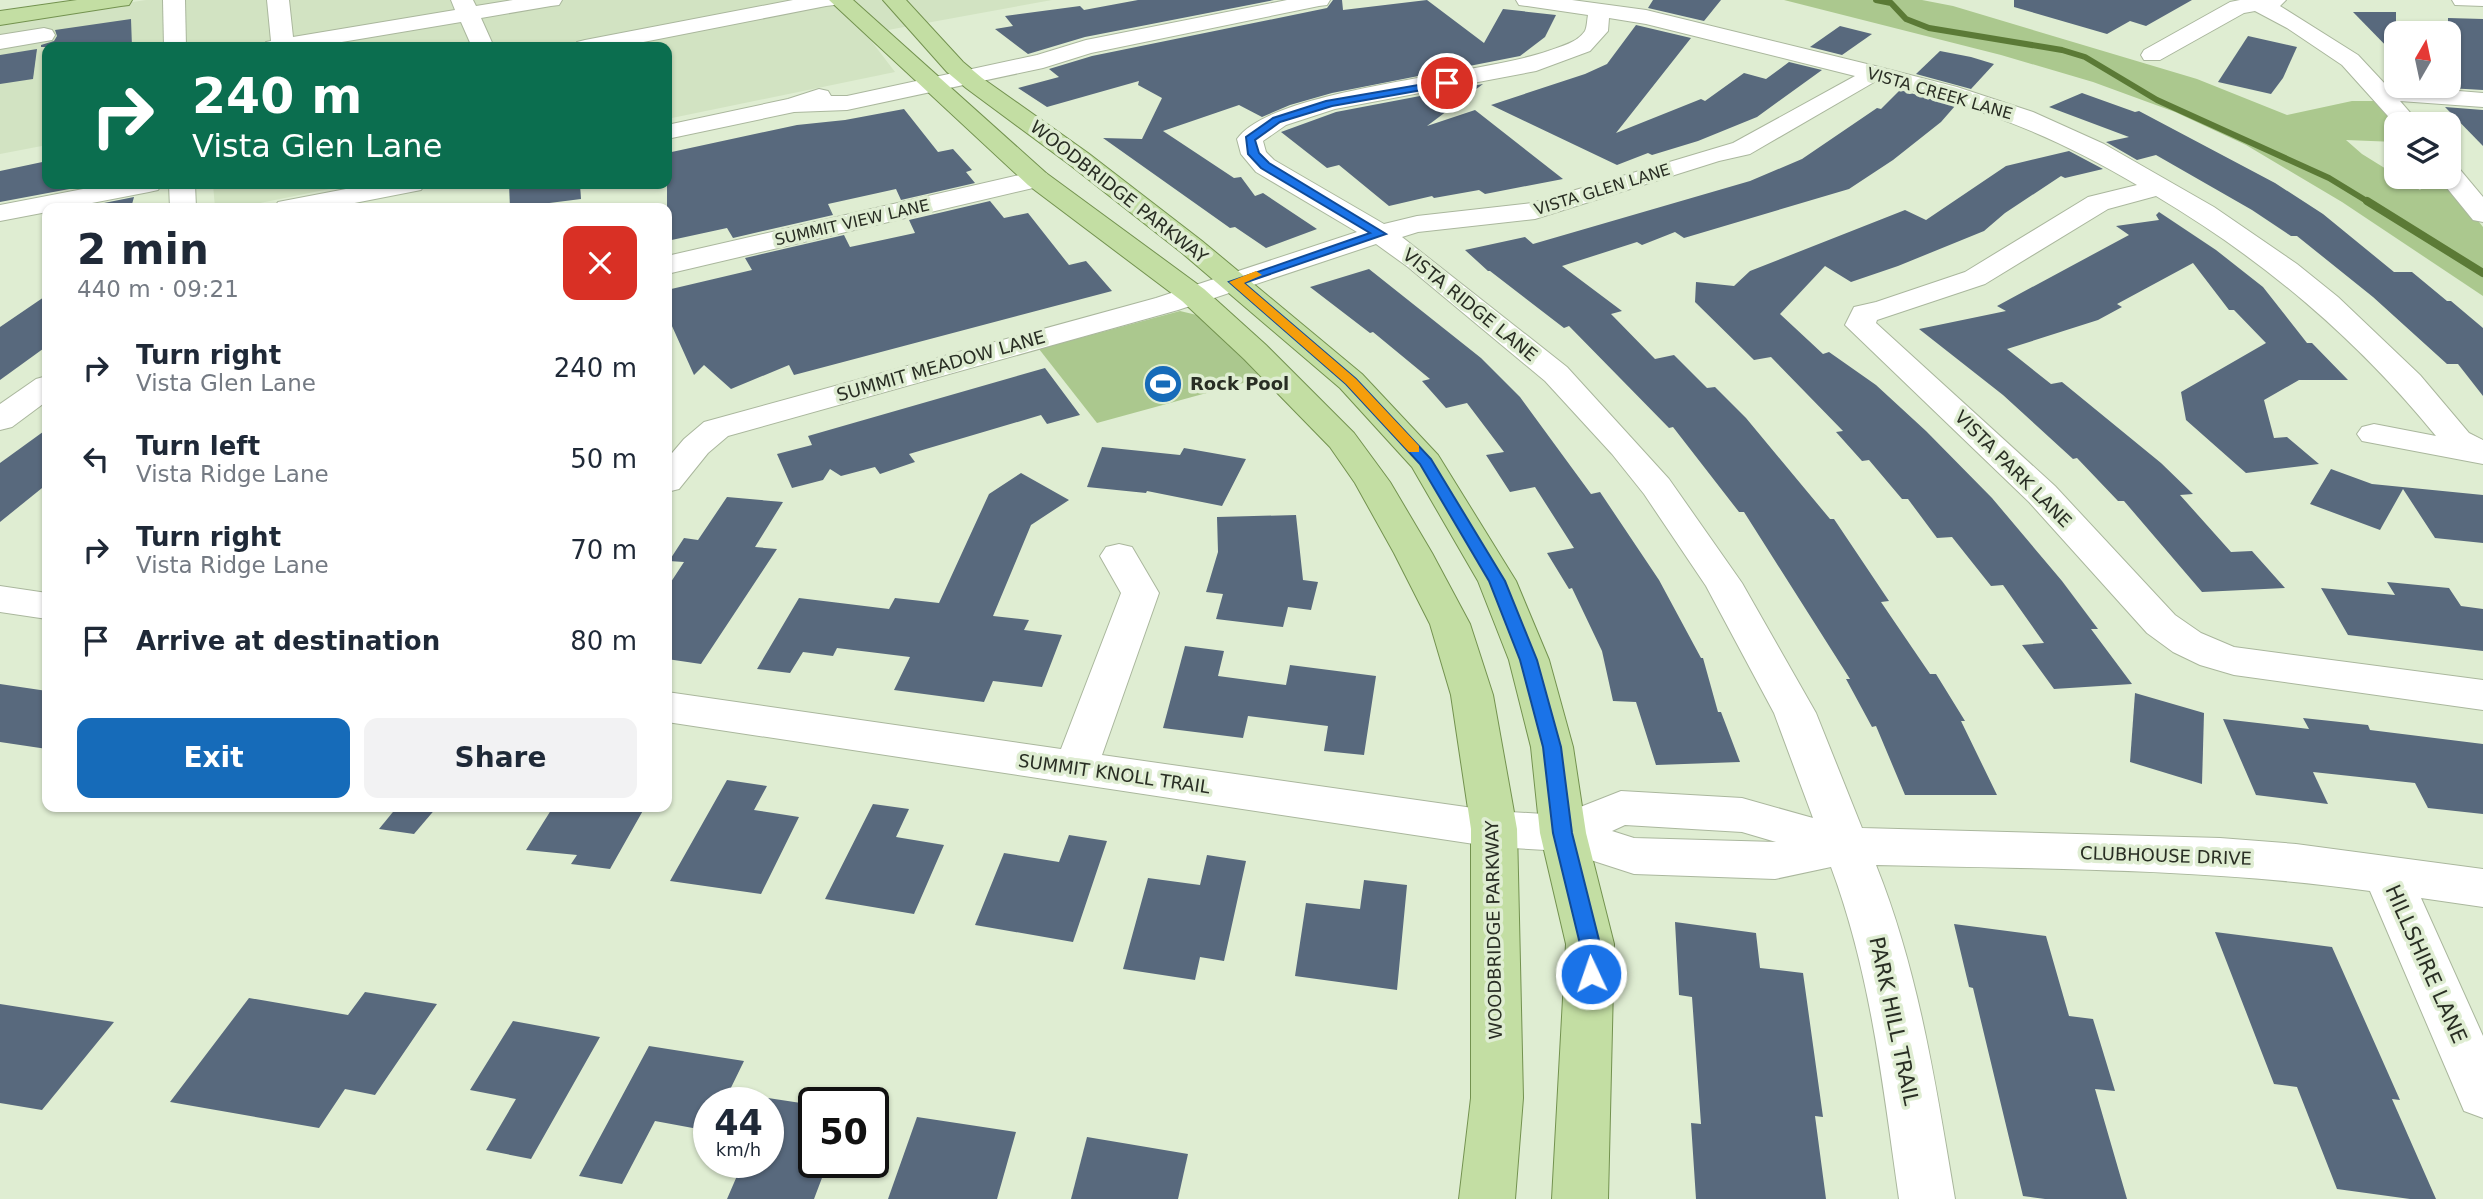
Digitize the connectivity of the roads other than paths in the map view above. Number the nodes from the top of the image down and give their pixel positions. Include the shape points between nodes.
1 (21, 0) edge
2 (121, 0) edge
3 (174, 0) edge
4 (278, 0) edge
5 (551, 0) edge
6 (826, 0) edge
7 (841, 0) edge
8 (894, 0) edge
9 (1320, 0) edge
10 (1527, 0) edge
11 (2288, 0) edge
12 (2463, 0) edge
13 (2483, 0) edge
14 (2254, 1) edge
15 (0, 3) edge
16 (466, 7) edge
17 (1599, 10) junction
18 (0, 18) edge
19 (44, 35) dead end
20 (0, 42) edge
21 (175, 42) edge
22 (279, 42) edge
23 (298, 42) edge
24 (481, 42) edge
25 (611, 42) edge
26 (2152, 55) dead end
27 (1871, 72) junction
28 (945, 76) junction
29 (2381, 92) junction
30 (2483, 100) edge
31 (2398, 112) edge
32 (672, 131) edge
33 (1037, 179) junction
34 (2161, 187) junction
35 (2461, 188) edge
36 (123, 189) edge
37 (386, 189) edge
38 (51, 203) edge
39 (314, 203) edge
40 (42, 205) edge
41 (0, 213) edge
42 (2483, 214) edge
43 (1380, 234) junction
44 (672, 264) edge
45 (1235, 282) junction
46 (1193, 295) junction
47 (42, 390) edge
48 (0, 420) edge
49 (2375, 434) dead end
50 (2474, 449) edge
51 (672, 475) edge
52 (1119, 556) dead end
53 (0, 599) edge
54 (42, 605) edge
55 (2483, 695) edge
56 (672, 708) edge
57 (1075, 769) junction
58 (1494, 829) junction
59 (1563, 833) junction
60 (1847, 846) junction
61 (2386, 873) junction
62 (2483, 888) edge
63 (2483, 1094) edge
64 (1487, 1199) edge
65 (1580, 1199) edge
66 (1927, 1199) edge

1 - 15 main road
2 - 18 main road
3 - 21 street
4 - 22 street
5 - 16 street
6 - 25 street
7 - 28 main road, WOODBRIDGE PARKWAY
8 - 28 main road, WOODBRIDGE PARKWAY
9 - 28 street via 1086,47 1043,61
10 - 17 street, VISTA CREEK LANE
11 - 14 street
12 - 13 street
14 - 26 street
14 - 29 street via 2339,52
16 - 23 street
16 - 24 street
17 - 27 street, VISTA CREEK LANE via 1646,17
17 - 43 street, VISTA RIDGE LANE via 1597,31 1582,46 1528,66 1330,103 1277,120 1250,139 1254,154 1265,166
19 - 20 street
27 - 34 street, VISTA CREEK LANE via 2024,117 2095,149
27 - 43 street, VISTA GLEN LANE via 1865,80 1741,149 1535,211
28 - 32 street via 847,103 794,105
28 - 33 main road, WOODBRIDGE PARKWAY
28 - 45 main road, WOODBRIDGE PARKWAY via 1080,159
29 - 30 street
29 - 31 street
33 - 44 street, SUMMIT VIEW LANE
33 - 46 main road, WOODBRIDGE PARKWAY
34 - 50 street, VISTA CREEK LANE via 2248,241 2327,303
34 - 55 street, VISTA PARK LANE via 2098,203 1975,278 1865,313 1860,325 2042,494 2181,641 2234,661
35 - 42 street
36 - 38 street
37 - 39 street
40 - 41 street
43 - 45 street, VISTA GLEN LANE
43 - 60 street, VISTA RIDGE LANE via 1556,374 1657,487 1723,583 1795,713
45 - 46 street, SUMMIT MEADOW LANE
45 - 59 main road, WOODBRIDGE PARKWAY via 1373,403 1426,462 1461,519 1497,581 1529,660 1552,747
46 - 51 street, SUMMIT MEADOW LANE via 716,429
46 - 58 main road, WOODBRIDGE PARKWAY via 1342,440 1413,553 1450,624 1472,695
47 - 48 street
49 - 50 street
52 - 57 street via 1140,593
53 - 54 street
56 - 57 street, SUMMIT KNOLL TRAIL
57 - 58 street, SUMMIT KNOLL TRAIL
58 - 59 street, SUMMIT KNOLL TRAIL
58 - 64 main road, WOODBRIDGE PARKWAY via 1497,1098
59 - 60 street, CLUBHOUSE DRIVE via 1634,856 1775,861
59 - 65 main road, WOODBRIDGE PARKWAY via 1590,944
60 - 61 street, CLUBHOUSE DRIVE via 2220,856
60 - 66 street, PARK HILL TRAIL via 1887,973
61 - 62 street, CLUBHOUSE DRIVE
61 - 63 street, HILLSHIRE LANE

